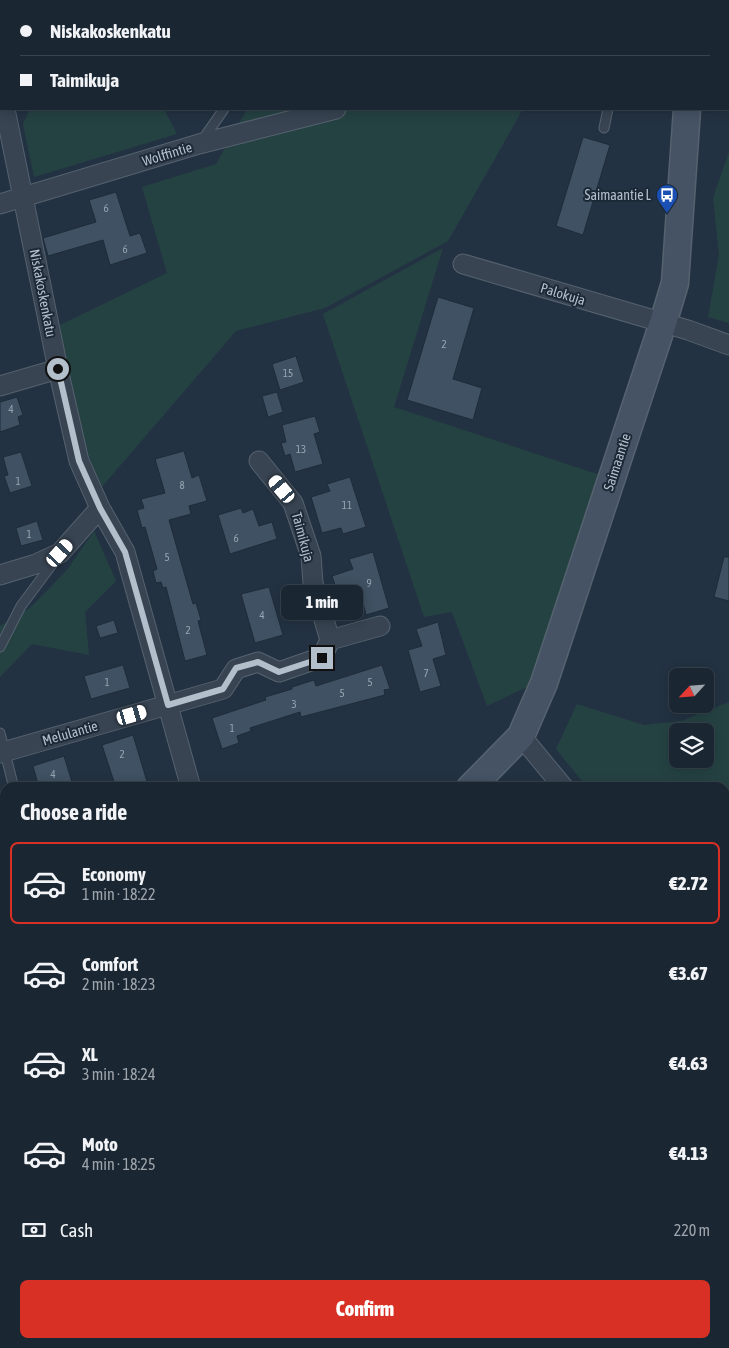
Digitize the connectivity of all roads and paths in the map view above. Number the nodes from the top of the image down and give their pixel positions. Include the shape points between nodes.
1 (5, 110) edge
2 (223, 110) edge
3 (323, 110) edge
4 (608, 110) edge
5 (687, 110) edge
6 (604, 128) dead end
7 (199, 144) junction
8 (24, 197) junction
9 (0, 204) edge
10 (463, 264) dead end
11 (664, 323) junction
12 (729, 345) edge
13 (58, 369) junction
14 (0, 386) edge
15 (259, 462) dead end
16 (100, 508) junction
17 (60, 553) junction
18 (0, 575) edge
19 (380, 626) dead end
20 (330, 640) junction
21 (0, 647) edge
22 (168, 705) junction
23 (521, 736) junction
24 (1, 746) edge
25 (12, 782) edge
26 (189, 782) edge
27 (476, 782) edge
28 (559, 782) edge

1 - 8 street, Niskakoskenkatu
2 - 7 lane
3 - 7 street, Wolffintie
4 - 6 lane
5 - 11 street, Saimaantie via 675,282
7 - 8 street, Wolffintie
8 - 9 street, Wolffintie
8 - 13 street, Niskakoskenkatu
10 - 11 street, Palokuja
11 - 12 street, Palokuja
11 - 23 street, Saimaantie via 544,683
13 - 14 street
13 - 16 street, Niskakoskenkatu via 79,461
15 - 20 street, Taimikuja via 293,503 311,556 312,583
16 - 17 street
16 - 22 street, Niskakoskenkatu via 125,552
17 - 18 street
17 - 21 lane via 21,606
19 - 20 street
20 - 22 street via 322,658 279,672 258,662 236,668 223,689
22 - 24 street, Melulantie
22 - 26 street, Niskakoskenkatu
23 - 27 street, Saimaantie
23 - 28 street
24 - 25 lane

